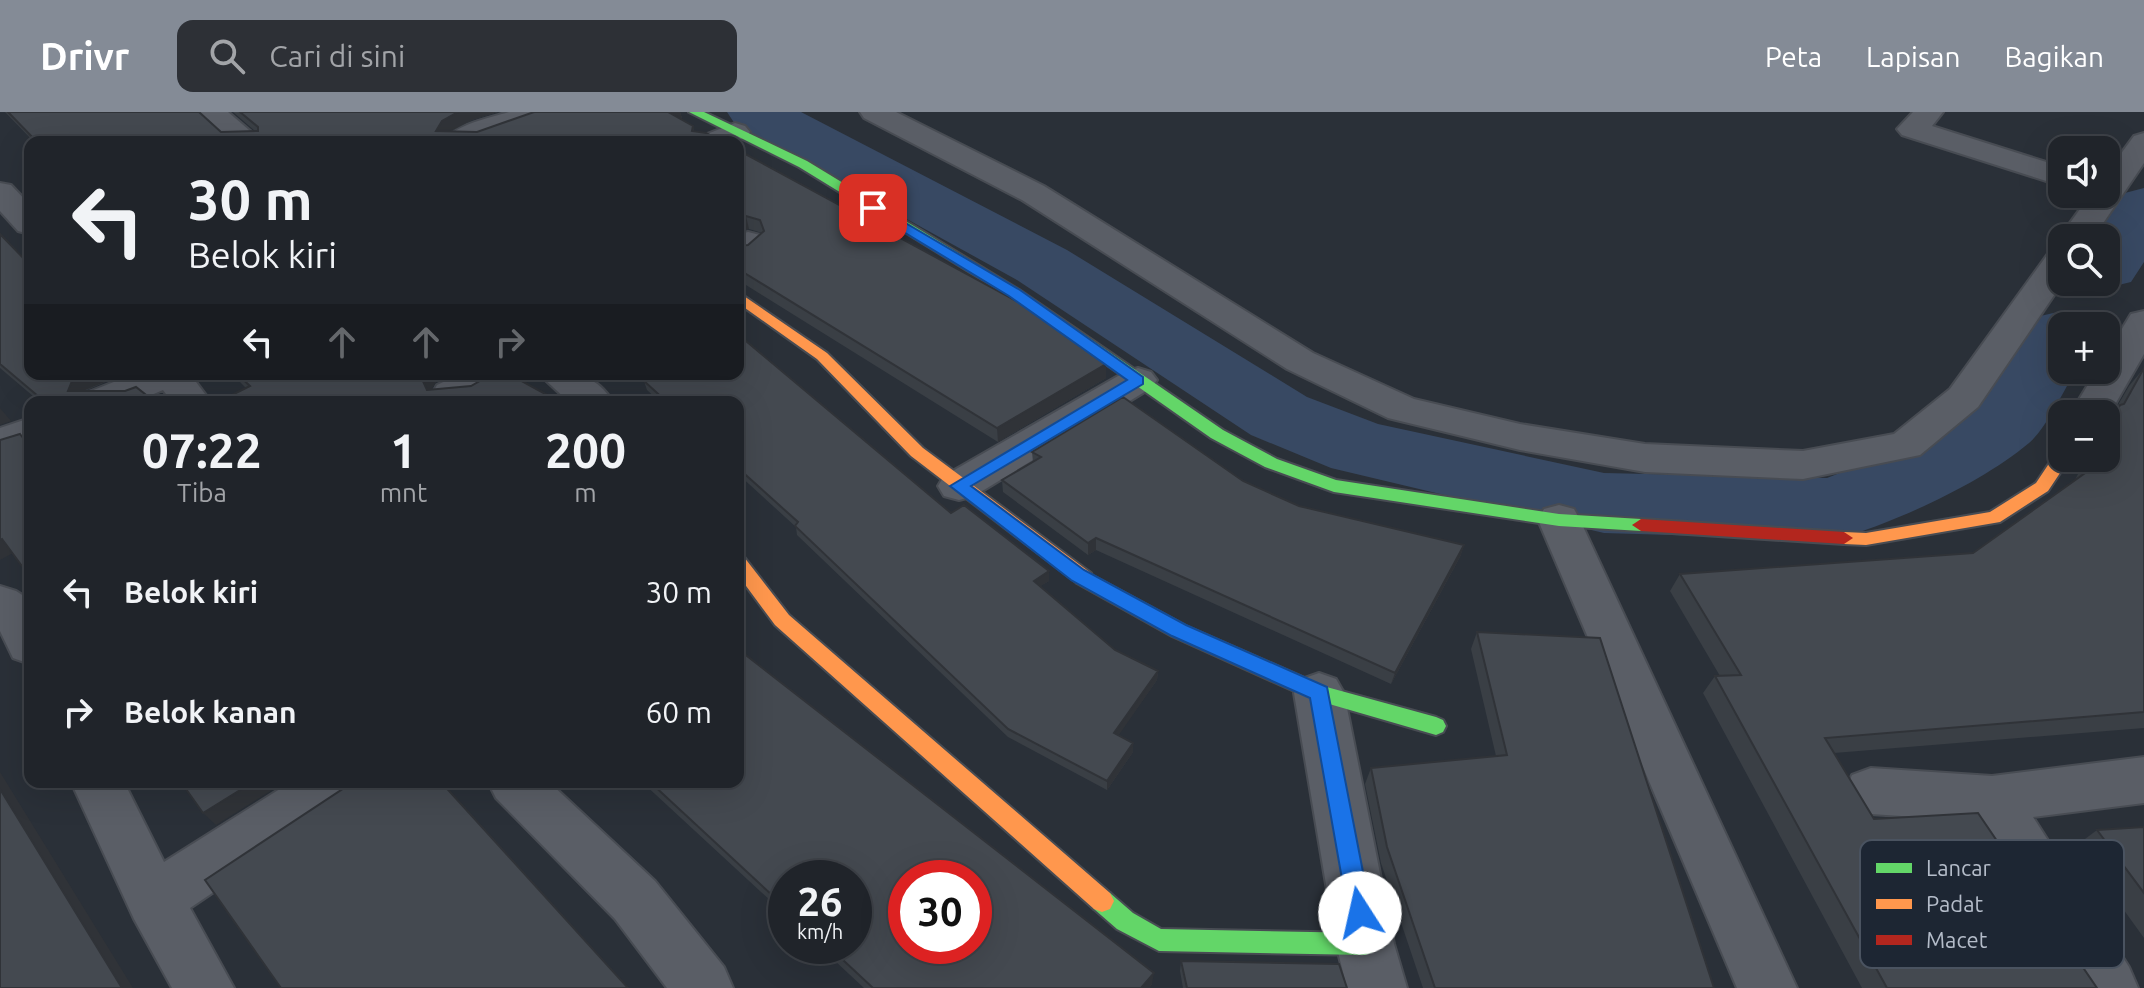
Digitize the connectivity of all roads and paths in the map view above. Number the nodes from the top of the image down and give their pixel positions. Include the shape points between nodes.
1 (210, 112) edge
2 (458, 112) edge
3 (538, 112) edge
4 (695, 112) edge
5 (874, 112) edge
6 (1929, 112) edge
7 (240, 136) edge
8 (470, 136) edge
9 (723, 136) edge
10 (744, 144) edge
11 (2143, 145) edge
12 (2048, 173) edge
13 (2120, 174) edge
14 (0, 192) edge
15 (24, 218) edge
16 (2048, 278) edge
17 (744, 300) edge
18 (2136, 356) edge
19 (154, 380) edge
20 (174, 380) edge
21 (479, 380) edge
22 (566, 380) edge
23 (1138, 380) junction
24 (451, 394) edge
25 (115, 396) edge
26 (187, 396) edge
27 (586, 396) edge
28 (2101, 400) edge
29 (24, 433) edge
30 (0, 443) edge
31 (2052, 472) edge
32 (959, 486) junction
33 (1559, 520) junction
34 (744, 570) edge
35 (0, 603) edge
36 (24, 633) edge
37 (1319, 693) junction
38 (1436, 726) dead end
39 (2144, 780) edge
40 (100, 788) edge
41 (326, 788) edge
42 (520, 788) edge
43 (1871, 791) dead end
44 (1992, 799) junction
45 (2017, 840) edge
46 (154, 900) junction
47 (1371, 966) edge
48 (2096, 968) edge
49 (204, 988) edge
50 (703, 988) edge
51 (1767, 988) edge
52 (2108, 988) edge

1 - 7 street
2 - 8 street
3 - 8 street
4 - 9 street
5 - 16 street via 1033,193 1300,361 1402,409 1520,437 1645,458 1803,465 1906,445 1964,398
6 - 12 street via 1912,129
10 - 23 street via 803,164 1014,293
11 - 13 street
14 - 15 street
17 - 32 street via 822,356 917,452
18 - 28 street
19 - 25 street
20 - 26 street
21 - 24 street
22 - 27 street
23 - 32 street
23 - 33 street via 1217,434 1271,463 1334,486
29 - 30 street
31 - 33 street via 2042,487 1994,518 1866,539
32 - 37 street via 1078,575 1179,631
33 - 51 street
34 - 47 street via 782,620 1125,921 1159,940
35 - 36 street via 15,614
37 - 38 street
37 - 47 street
39 - 44 street
40 - 46 street
41 - 46 street
42 - 50 street via 635,900
43 - 44 street
44 - 45 street
46 - 49 street
48 - 52 street

